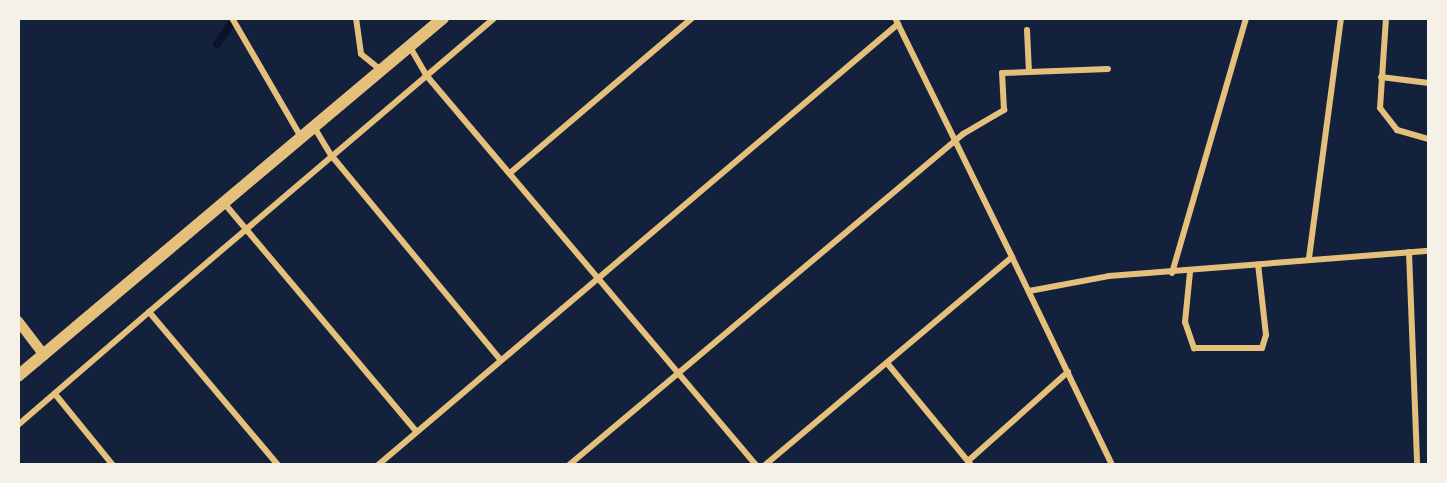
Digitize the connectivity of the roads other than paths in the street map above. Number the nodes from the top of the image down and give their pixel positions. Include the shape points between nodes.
1 (232, 18) edge
2 (356, 18) edge
3 (443, 18) edge
4 (494, 18) edge
5 (692, 18) edge
6 (1246, 18) edge
7 (1341, 18) edge
8 (1386, 18) edge
9 (896, 21) edge
10 (1027, 30) dead end
11 (410, 46) junction
12 (1108, 69) dead end
13 (381, 70) junction
14 (1029, 72) junction
15 (426, 75) junction
16 (1380, 77) junction
17 (1429, 83) edge
18 (314, 127) junction
19 (301, 138) junction
20 (1429, 139) edge
21 (954, 144) junction
22 (331, 155) junction
23 (510, 173) junction
24 (224, 203) junction
25 (244, 230) junction
26 (1429, 251) edge
27 (1409, 252) junction
28 (1011, 257) junction
29 (1310, 258) junction
30 (1258, 264) junction
31 (1190, 272) junction
32 (1172, 273) junction
33 (597, 278) junction
34 (1029, 291) junction
35 (148, 312) junction
36 (18, 321) edge
37 (44, 355) junction
38 (500, 359) junction
39 (887, 363) junction
40 (677, 372) junction
41 (1068, 372) junction
42 (18, 376) edge
43 (55, 394) junction
44 (18, 425) edge
45 (416, 431) junction
46 (970, 463) edge
47 (113, 465) edge
48 (278, 465) edge
49 (378, 465) edge
50 (569, 465) edge
51 (756, 465) edge
52 (765, 465) edge
53 (1112, 465) edge
54 (1417, 465) edge

1 - 19 street
2 - 13 street via 361,54
3 - 11 main road
4 - 15 street
5 - 23 street
6 - 32 street
7 - 29 street
8 - 16 street
9 - 21 street
9 - 33 street
10 - 14 street
11 - 13 main road
11 - 15 street
12 - 14 street
13 - 18 main road
14 - 21 street via 1002,73 1004,110 963,134
15 - 22 street
15 - 23 street
16 - 17 street
16 - 20 street via 1379,102 1387,121 1403,133
18 - 19 main road
18 - 22 street
19 - 24 main road
21 - 28 street
21 - 40 street
22 - 25 street
22 - 38 street
23 - 33 street
24 - 25 street
24 - 37 main road
25 - 35 street
25 - 45 street
26 - 27 street
27 - 29 street
27 - 54 street
28 - 34 street
28 - 39 street
29 - 30 street
30 - 31 street
30 - 31 street via 1266,335 1262,348 1194,348 1185,322
31 - 32 street
32 - 34 street via 1109,276
33 - 38 street
33 - 40 street
34 - 41 street
35 - 43 street
35 - 48 street
36 - 37 street
37 - 42 main road
38 - 45 street
39 - 46 street
39 - 52 street
40 - 50 street
40 - 51 street
41 - 46 street
41 - 53 street
43 - 44 street
43 - 47 street
45 - 49 street

